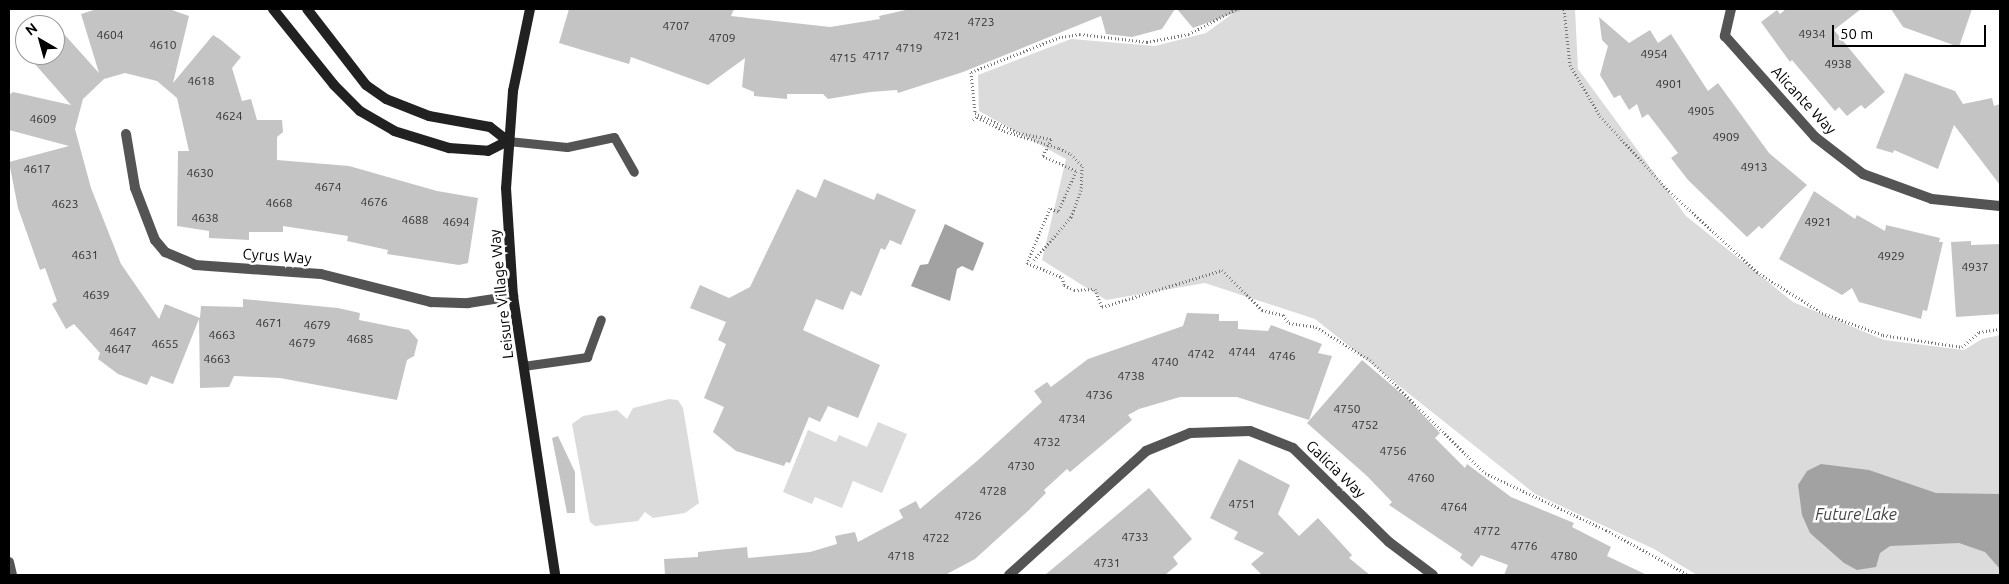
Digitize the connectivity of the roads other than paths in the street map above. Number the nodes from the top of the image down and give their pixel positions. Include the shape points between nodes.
1 (273, 9) edge
2 (307, 9) edge
3 (530, 9) edge
4 (1732, 9) edge
5 (126, 134) dead end
6 (508, 141) junction
7 (634, 172) dead end
8 (2000, 206) edge
9 (513, 296) junction
10 (601, 319) dead end
11 (524, 366) junction
12 (9, 562) edge
13 (12, 575) edge
14 (555, 575) edge
15 (1009, 575) edge
16 (1433, 575) edge

1 - 6 street via 334,85 360,111 394,131 459,148 488,151
2 - 6 street via 366,85 386,99 429,116 490,127
3 - 6 street, Leisure Village Way via 513,91
4 - 8 street, Alicante Way via 1725,36 1816,137 1863,174 1932,199
5 - 9 street, Cyrus Way via 134,188 156,240 165,252 195,265 321,274 431,302 468,303
6 - 7 lane via 567,147 614,137
6 - 9 street, Leisure Village Way via 506,188
9 - 11 street, Leisure Village Way
10 - 11 lane via 587,357
11 - 14 street, Leisure Village Way
12 - 13 street
15 - 16 street, Galicia Way via 1146,451 1190,433 1250,431 1293,448 1389,542

